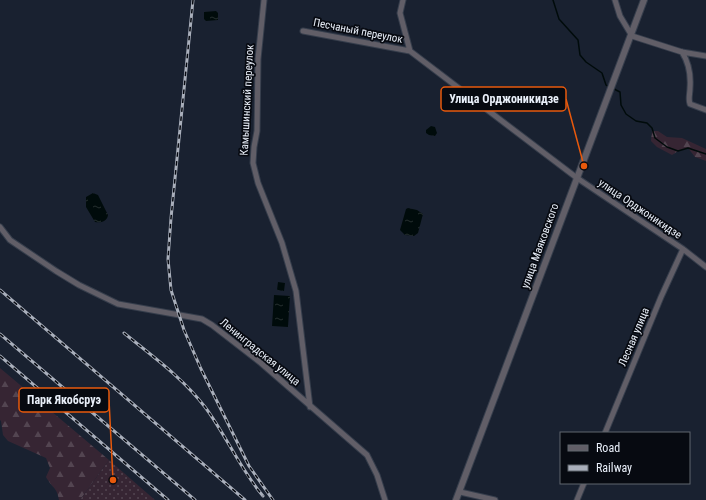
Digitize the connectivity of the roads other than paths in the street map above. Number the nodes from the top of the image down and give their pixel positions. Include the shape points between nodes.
1 (264, 0) edge
2 (403, 0) edge
3 (614, 0) edge
4 (644, 0) edge
5 (302, 31) dead end
6 (632, 36) junction
7 (410, 51) junction
8 (682, 52) junction
9 (706, 56) edge
10 (706, 110) edge
11 (576, 178) junction
12 (0, 227) edge
13 (683, 249) junction
14 (706, 267) edge
15 (310, 407) junction
16 (605, 432) edge
17 (584, 484) edge
18 (460, 492) junction
19 (385, 500) edge
20 (456, 500) edge
21 (495, 500) edge
22 (577, 500) edge

1 - 15 street, Камышинский переулок via 258,59 257,131 253,163 258,183 282,243 296,291
2 - 7 street via 400,13
3 - 6 street
4 - 6 street, улица Маяковского
5 - 7 street, Песчаный переулок
6 - 8 street
6 - 11 street, улица Маяковского
7 - 11 street, улица Орджоникидзе
8 - 9 street
8 - 10 street via 690,69 690,104
11 - 13 street, улица Орджоникидзе
11 - 18 street, улица Маяковского
12 - 15 street, Ленинградская улица via 10,240 56,271 118,304 202,320 219,330
13 - 14 street, улица Орджоникидзе
13 - 16 street, Лесная улица
15 - 19 street, Ленинградская улица via 367,455 377,474
17 - 22 street
18 - 20 street, улица Маяковского
18 - 21 street

